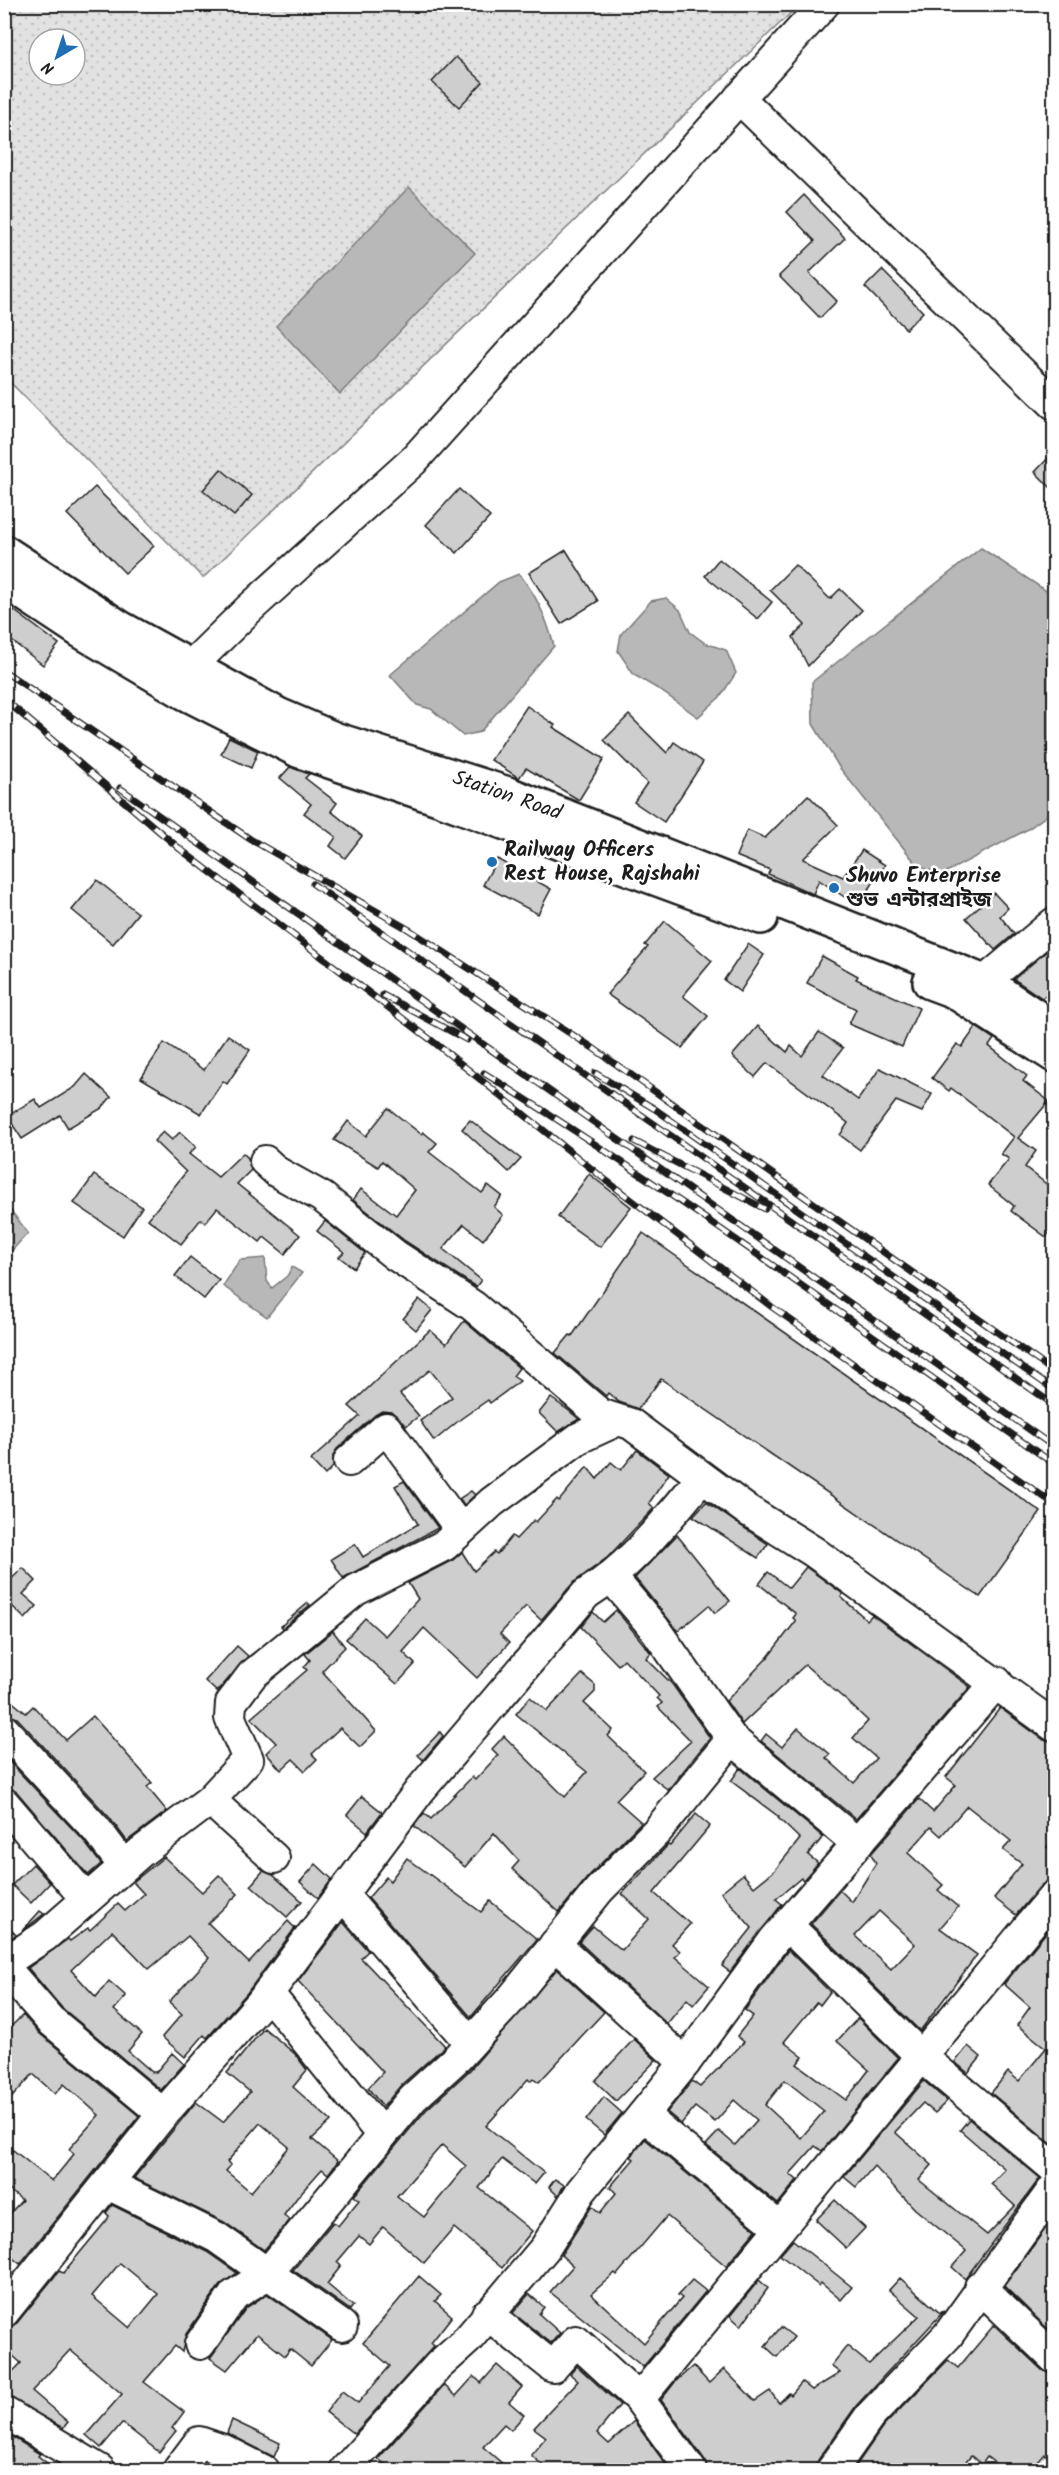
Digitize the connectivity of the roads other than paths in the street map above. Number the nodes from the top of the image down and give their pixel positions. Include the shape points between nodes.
1 (824, 4) edge
2 (740, 98) junction
3 (1054, 404) edge
4 (4, 552) edge
5 (4, 580) edge
6 (190, 667) junction
7 (1054, 923) edge
8 (984, 982) junction
9 (1054, 1029) edge
10 (1054, 1055) edge
11 (265, 1161) dead end
12 (616, 1421) junction
13 (349, 1461) dead end
14 (702, 1478) junction
15 (461, 1530) junction
16 (612, 1578) junction
17 (997, 1683) junction
18 (1054, 1726) edge
19 (4, 1730) edge
20 (732, 1739) junction
21 (210, 1800) junction
22 (4, 1803) edge
23 (856, 1843) junction
24 (274, 1858) dead end
25 (124, 1866) junction
26 (342, 1894) junction
27 (1054, 1896) edge
28 (86, 1899) junction
29 (787, 1925) junction
30 (555, 1944) junction
31 (4, 1965) edge
32 (268, 1993) junction
33 (470, 2043) junction
34 (922, 2057) junction
35 (685, 2064) junction
36 (163, 2114) junction
37 (643, 2115) junction
38 (382, 2134) junction
39 (1054, 2168) edge
40 (108, 2184) junction
41 (1054, 2187) edge
42 (780, 2229) junction
43 (266, 2275) junction
44 (980, 2287) junction
45 (4, 2312) edge
46 (487, 2314) junction
47 (342, 2326) dead end
48 (200, 2343) dead end
49 (1054, 2358) edge
50 (639, 2399) junction
51 (4, 2412) edge
52 (100, 2470) edge
53 (178, 2470) edge
54 (263, 2470) edge
55 (345, 2470) edge
56 (691, 2470) edge
57 (832, 2470) edge

1 - 2 street
2 - 3 street
2 - 6 street via 413,460
4 - 6 main road, Station Road via 120,628
5 - 10 main road, Station Road via 184,692 300,751 441,799 944,987
6 - 8 main road, Station Road via 278,715 334,739 508,794
7 - 8 street
8 - 9 main road, Station Road
11 - 12 street via 465,1300 600,1414
12 - 14 street via 631,1424
12 - 15 street via 579,1438 492,1502
13 - 15 street via 386,1428
14 - 16 street
14 - 17 street via 814,1552
15 - 21 street via 445,1545 356,1590 252,1675 231,1703 237,1737 248,1759
16 - 20 street via 655,1629
16 - 26 street via 586,1594 420,1790
17 - 18 street
17 - 23 street
19 - 25 street via 96,1829
20 - 23 street
20 - 30 street via 658,1830 599,1890
21 - 24 street
21 - 25 street
22 - 28 street
23 - 29 street
25 - 28 street
26 - 32 street
26 - 33 street
27 - 34 street
28 - 31 street via 45,1936
29 - 34 street
29 - 35 street
30 - 33 street
30 - 35 street
31 - 36 street via 50,2020
32 - 36 street
32 - 38 street
33 - 38 street
34 - 39 street
34 - 42 street
35 - 37 street
36 - 40 street
37 - 42 street
37 - 46 street via 580,2192 545,2248
38 - 43 street
40 - 43 street via 216,2237
40 - 45 street
41 - 44 street
42 - 50 street
43 - 47 street
43 - 48 street via 234,2295
44 - 49 street
44 - 57 street via 948,2335 870,2416
46 - 50 street via 553,2367 576,2341
46 - 55 street
50 - 56 street
51 - 52 street
53 - 54 street via 199,2442

